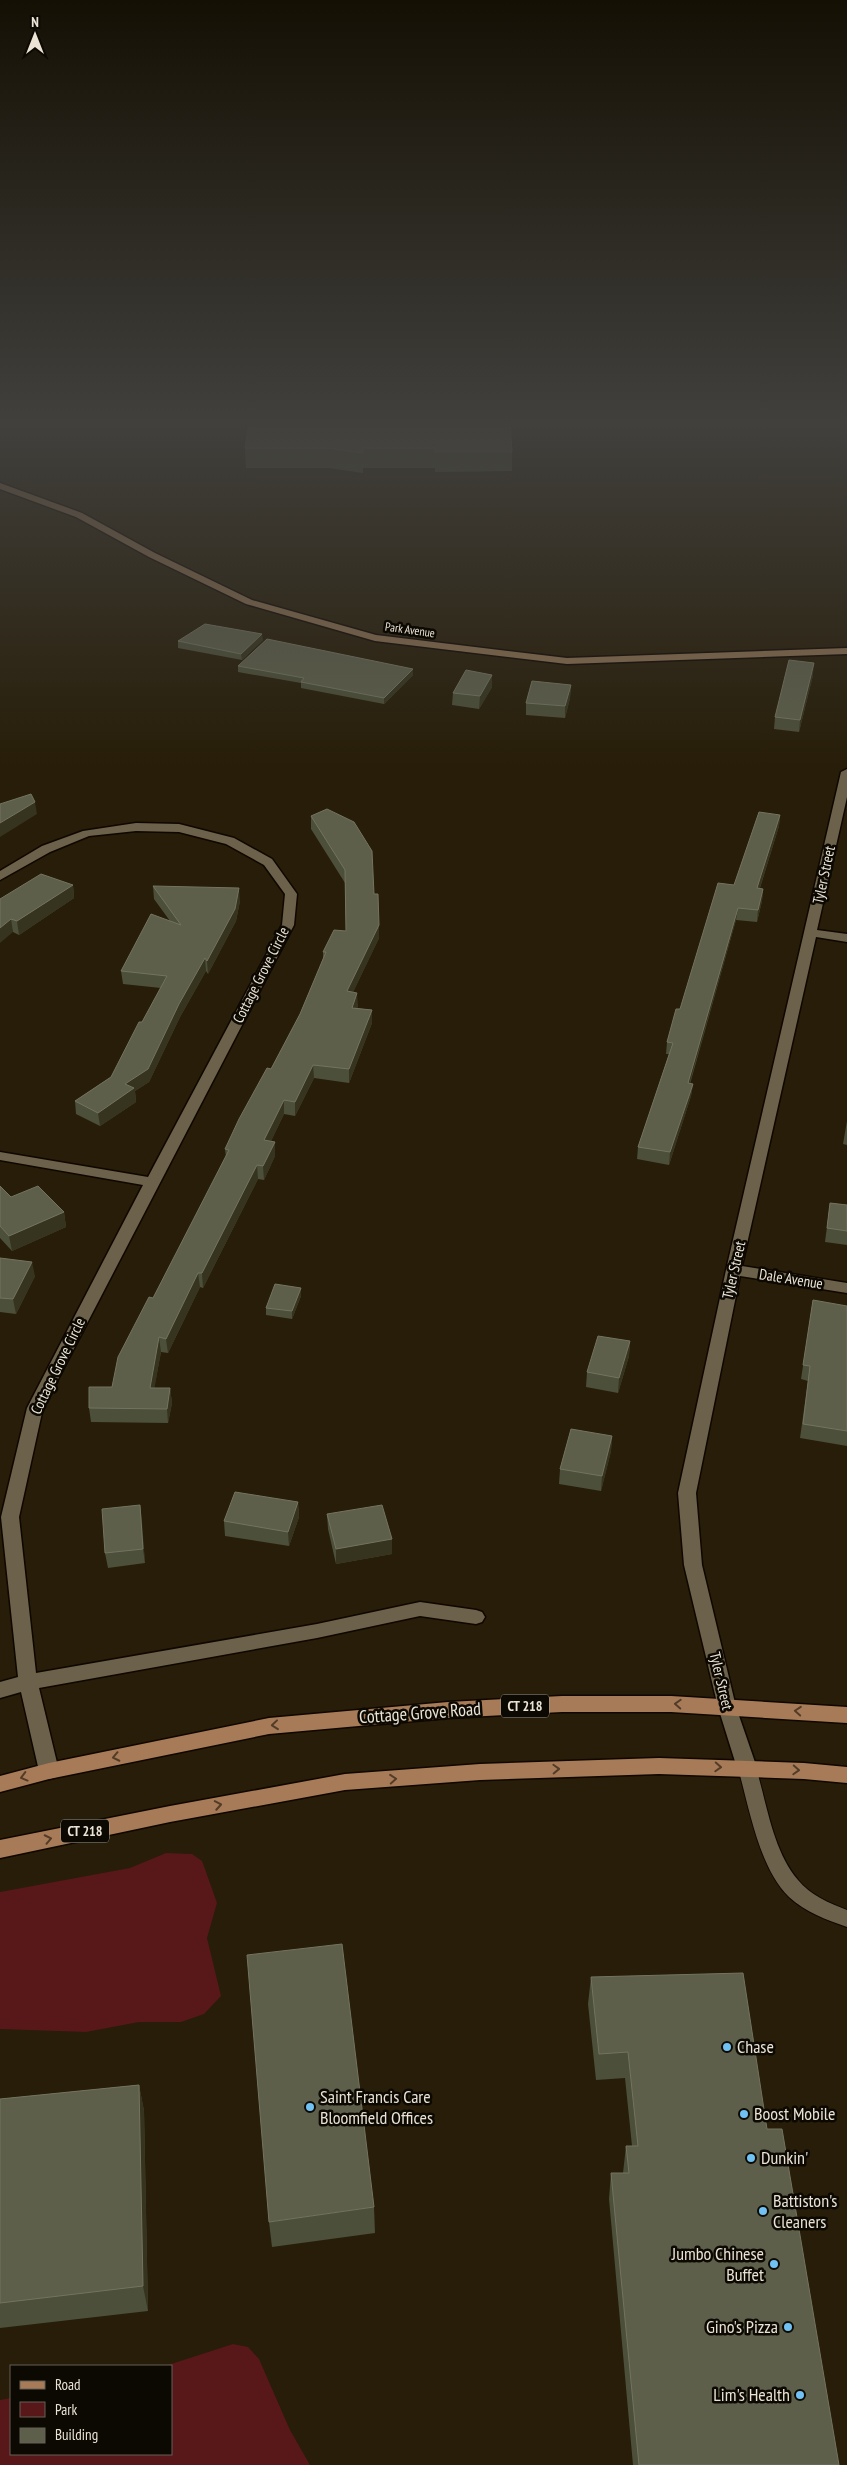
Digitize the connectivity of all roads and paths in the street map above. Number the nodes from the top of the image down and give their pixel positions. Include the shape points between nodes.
1 (122, 539) edge
2 (847, 651) edge
3 (847, 772) edge
4 (0, 876) edge
5 (811, 933) junction
6 (847, 938) edge
7 (0, 1156) edge
8 (152, 1182) junction
9 (734, 1270) junction
10 (847, 1288) edge
11 (476, 1617) dead end
12 (28, 1682) junction
13 (0, 1690) edge
14 (726, 1707) junction
15 (847, 1715) edge
16 (747, 1768) junction
17 (49, 1771) junction
18 (847, 1775) edge
19 (0, 1784) edge
20 (0, 1849) edge
21 (847, 1919) edge

1 - 2 main road, Park Avenue via 249,602 375,638 568,661
3 - 5 street, Tyler Street
4 - 8 street, Cottage Grove Circle via 46,849 87,833 136,827 179,828 230,841 268,862 291,894 288,925
5 - 6 street
5 - 9 street, Tyler Street
7 - 8 street
8 - 12 street, Cottage Grove Circle via 35,1408 10,1517
9 - 10 street, Dale Avenue
9 - 14 street, Tyler Street via 687,1493 693,1565
11 - 12 street via 420,1609 317,1632
12 - 13 street
12 - 17 street, Cottage Grove Circle
15 -> 14 main road, Cottage Grove Road / CT 218
14 - 16 street, Tyler Street
14 -> 17 main road, Cottage Grove Road / CT 218 via 552,1705 448,1710 278,1725
16 -> 18 main road, CT 218
20 -> 16 main road, CT 218 via 345,1782 500,1771 659,1766
16 - 21 lane via 769,1840 784,1876 813,1904
17 -> 19 main road, Cottage Grove Road / CT 218

